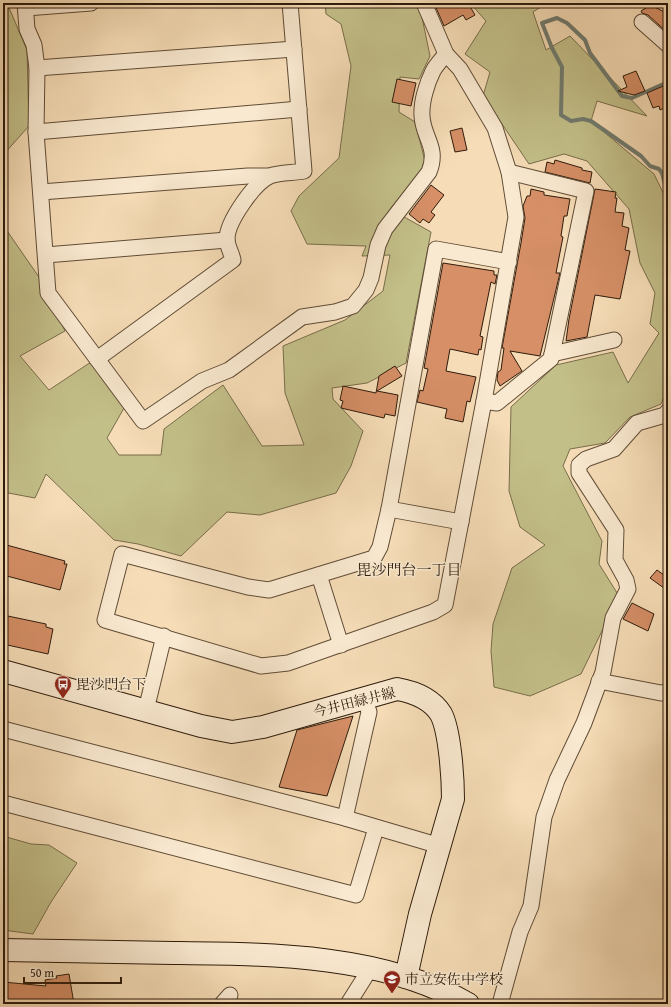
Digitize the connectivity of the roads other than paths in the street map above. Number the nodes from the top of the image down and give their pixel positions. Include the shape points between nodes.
1 (91, 3) edge
2 (290, 3) edge
3 (424, 3) edge
4 (26, 6) edge
5 (642, 22) dead end
6 (668, 45) edge
7 (294, 49) junction
8 (446, 54) junction
9 (37, 68) junction
10 (299, 109) junction
11 (36, 132) junction
12 (509, 172) junction
13 (269, 176) junction
14 (41, 192) junction
15 (227, 240) junction
16 (46, 254) junction
17 (509, 262) junction
18 (614, 340) dead end
19 (552, 354) junction
20 (97, 359) junction
21 (484, 401) junction
22 (668, 411) edge
23 (389, 509) junction
24 (460, 522) junction
25 (320, 575) junction
26 (164, 636) junction
27 (341, 645) junction
28 (3, 671) edge
29 (599, 682) junction
30 (668, 692) edge
31 (364, 697) junction
32 (146, 710) junction
33 (3, 729) edge
34 (3, 803) edge
35 (345, 818) junction
36 (376, 828) junction
37 (440, 846) junction
38 (3, 950) edge
39 (370, 969) junction
40 (406, 977) junction
41 (348, 1004) edge
42 (468, 1004) edge
43 (500, 1004) edge

1 - 4 street
2 - 7 street
3 - 8 street
4 - 9 street via 27,29 34,44
5 - 6 street
7 - 9 street
7 - 10 street
8 - 12 street via 460,69 495,128
8 - 20 street via 433,70 422,103 422,117 433,149 433,161 429,172 385,228 378,244 371,278 366,290 353,306 335,312 302,317 229,370 202,381 143,421
9 - 11 street
10 - 11 street
10 - 13 street via 304,171
11 - 14 street
12 - 17 street via 516,217
12 - 19 street via 586,192
13 - 14 street
13 - 15 street via 240,206 231,223
14 - 16 street
15 - 16 street
15 - 20 street via 233,260
16 - 20 street via 48,293
17 - 21 street
17 - 23 street via 436,248
18 - 19 street
19 - 21 street via 551,359 497,403
21 - 24 street
22 - 29 street via 665,415 637,423 614,448 586,459 579,465 579,473 616,530 615,560 628,589 614,618
23 - 24 street
23 - 25 street via 380,547 374,558
24 - 27 street via 445,605 433,612
25 - 26 street via 269,590 248,587 122,554 104,620
25 - 27 street
26 - 27 street via 261,666 288,663
26 - 32 street
28 - 32 main road, 今井田緑井線
29 - 30 street
29 - 43 street via 544,817 531,906 520,932
31 - 32 main road, 今井田緑井線 via 263,727 232,732
31 - 35 street via 369,712
31 - 37 main road, 今井田緑井線 via 397,689 414,692 427,700 441,714 453,779 453,799
33 - 35 street
34 - 36 street via 356,895
35 - 36 street
36 - 37 street
37 - 40 main road, 今井田緑井線 via 420,914
38 - 39 main road via 301,958
39 - 40 main road
39 - 41 street
40 - 42 main road

